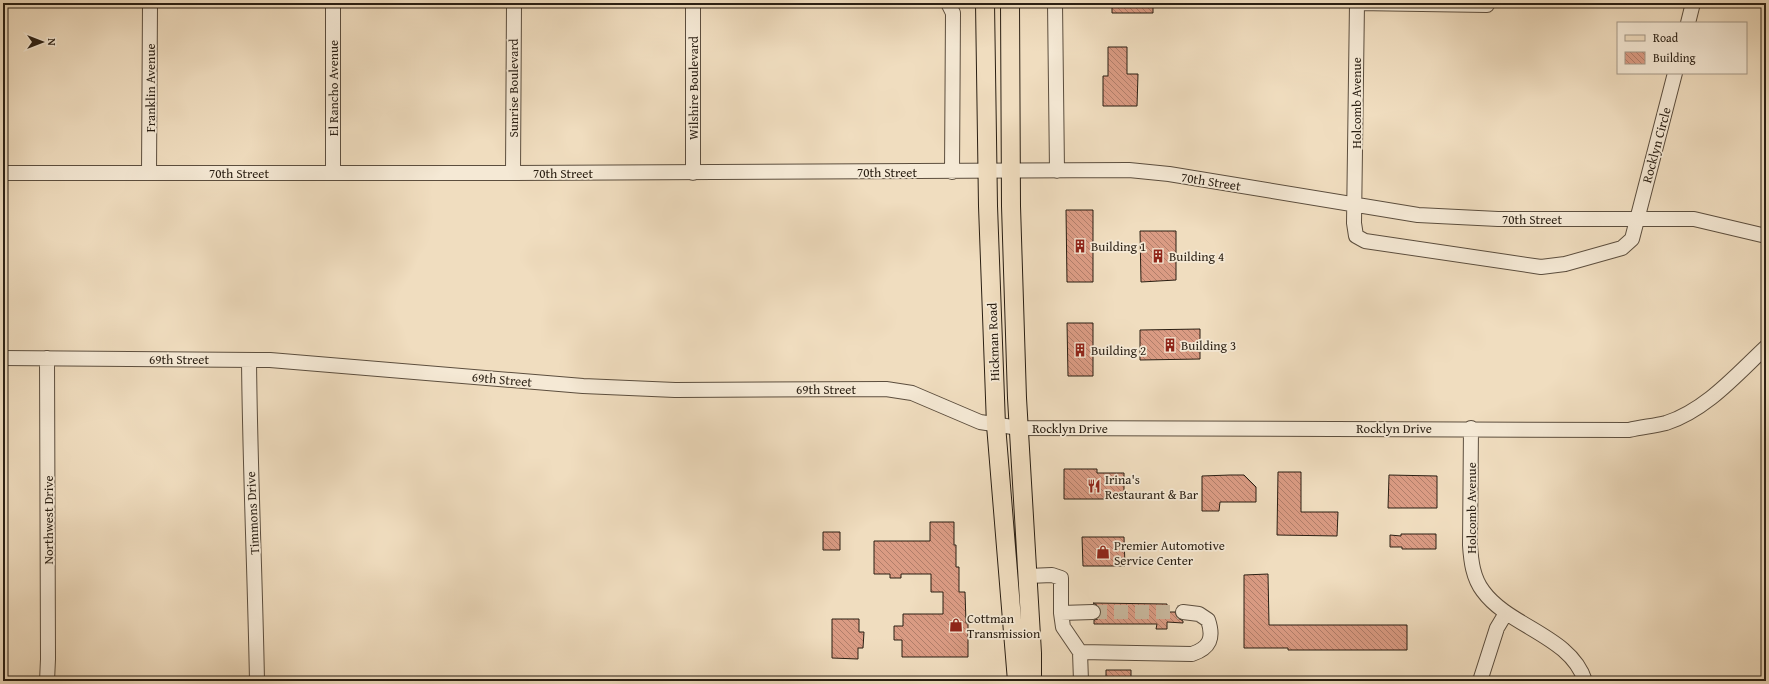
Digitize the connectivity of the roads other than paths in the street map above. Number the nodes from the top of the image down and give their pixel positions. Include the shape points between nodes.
1 (150, 3) edge
2 (334, 3) edge
3 (514, 3) edge
4 (693, 3) edge
5 (948, 3) edge
6 (985, 3) edge
7 (1010, 3) edge
8 (1055, 3) edge
9 (1357, 3) edge
10 (1693, 3) edge
11 (1487, 5) dead end
12 (1688, 22) edge
13 (1675, 74) edge
14 (1011, 171) junction
15 (1057, 171) junction
16 (952, 172) junction
17 (987, 172) junction
18 (3, 173) edge
19 (149, 173) junction
20 (333, 173) junction
21 (513, 173) junction
22 (693, 173) junction
23 (1355, 204) junction
24 (1637, 218) junction
25 (1766, 236) edge
26 (1766, 347) edge
27 (3, 358) edge
28 (47, 358) junction
29 (249, 360) junction
30 (996, 425) junction
31 (1019, 428) junction
32 (1471, 428) junction
33 (1028, 576) junction
34 (1093, 612) tunnel mouth
35 (1183, 612) tunnel mouth
36 (1061, 613) junction
37 (1506, 613) junction
38 (1080, 652) junction
39 (257, 674) edge
40 (47, 681) edge
41 (1017, 681) edge
42 (1032, 681) edge
43 (1081, 681) edge
44 (1480, 681) edge
45 (1585, 681) edge

1 - 19 street, Franklin Avenue
2 - 20 street, El Rancho Avenue
3 - 21 street, Sunrise Boulevard
4 - 22 street, Wilshire Boulevard
5 - 16 street via 953,13
6 - 17 main road, Hickman Road
7 - 14 main road, Hickman Road
8 - 15 street
9 - 11 street
9 - 23 street, Holcomb Avenue
10 - 12 street
13 - 24 street, Rocklyn Circle
14 - 15 street, 70th Street
14 - 17 street, 70th Street
14 - 31 main road, Hickman Road
15 - 23 street, 70th Street via 1129,170 1169,174
16 - 17 street, 70th Street
16 - 22 street, 70th Street
17 - 30 main road, Hickman Road
18 - 19 street, 70th Street
19 - 20 street, 70th Street
20 - 21 street, 70th Street
21 - 22 street, 70th Street
23 - 24 street, 70th Street via 1418,215 1470,218
23 - 24 street, Holcomb Avenue via 1356,236 1365,241 1541,267 1565,264 1622,248 1632,239
24 - 25 street, 70th Street via 1694,219
26 - 32 street, Rocklyn Drive via 1706,402 1666,423 1629,430
27 - 28 street, 69th Street
28 - 29 street, 69th Street
28 - 40 street, Northwest Drive
29 - 30 street, 69th Street via 583,386 675,390 886,389 912,394 980,422
29 - 39 street, Timmons Drive
30 - 31 street, Rocklyn Drive
30 - 41 main road, Hickman Road
31 - 32 street, Rocklyn Drive
31 - 33 main road, Hickman Road
32 - 37 street, Holcomb Avenue via 1471,564 1483,592
33 - 36 street via 1052,575 1061,578
33 - 42 main road, Hickman Road
34 - 36 street
35 - 38 street via 1199,614 1208,620 1210,637 1200,651 1192,654
36 - 38 street via 1063,627
37 - 44 street via 1497,628
37 - 45 street, Holcomb Avenue via 1571,656
38 - 43 street

